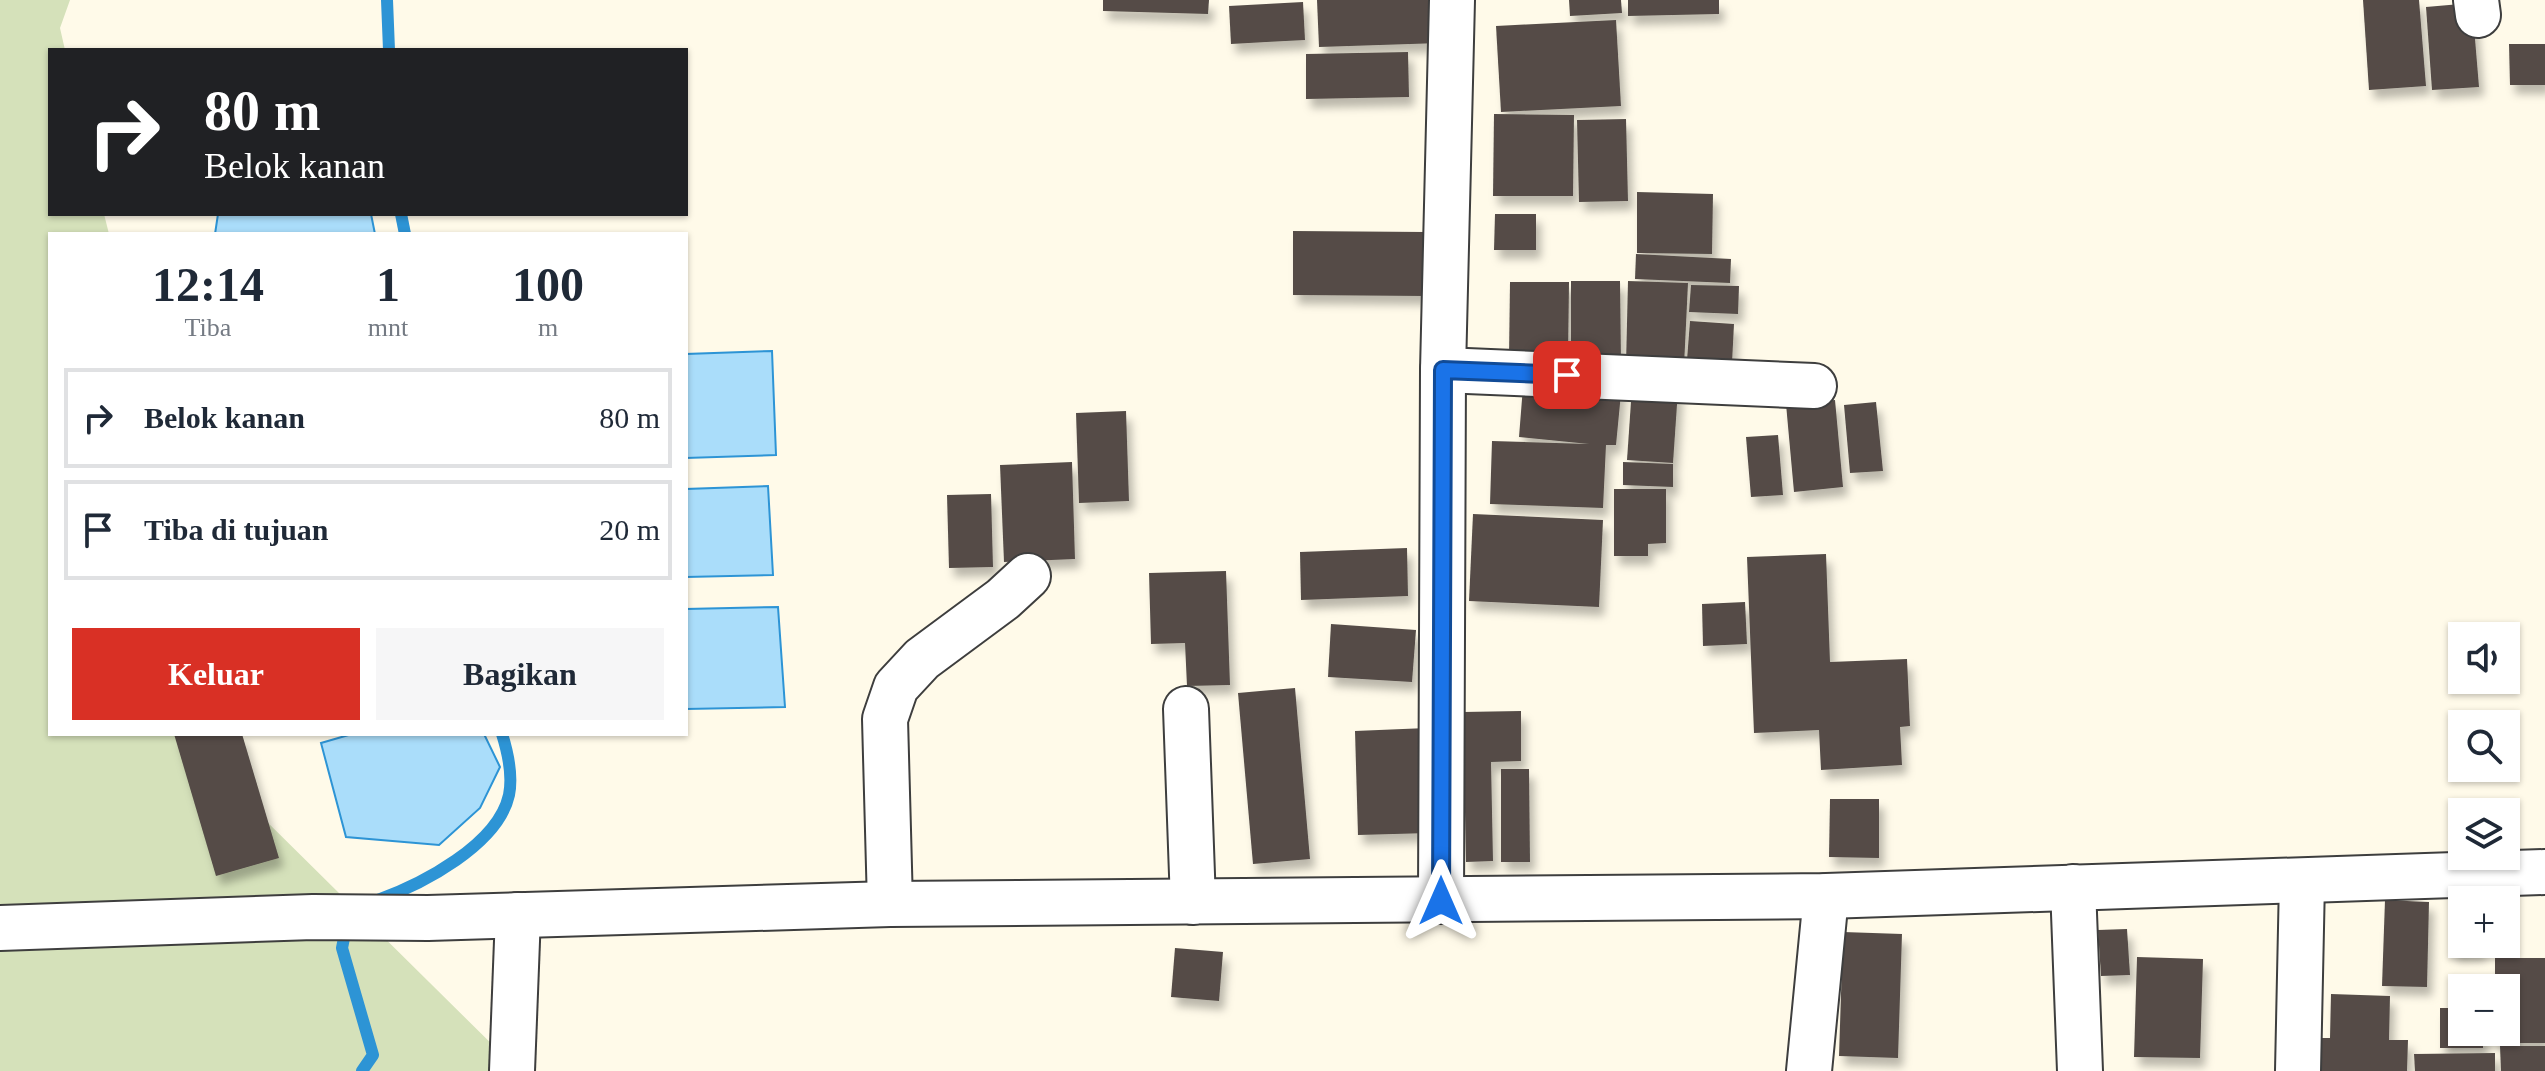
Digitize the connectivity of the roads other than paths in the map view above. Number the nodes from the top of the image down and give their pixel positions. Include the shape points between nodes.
1 (1452, 0) edge
2 (1443, 370) junction
3 (1814, 386) dead end
4 (1028, 576) dead end
5 (1186, 709) dead end
6 (2545, 872) edge
7 (2302, 881) junction
8 (2073, 887) junction
9 (1826, 896) junction
10 (1441, 901) junction
11 (1193, 902) junction
12 (890, 904) junction
13 (518, 915) junction
14 (0, 928) edge
15 (512, 1071) edge
16 (1809, 1071) edge
17 (2080, 1071) edge
18 (2298, 1071) edge

1 - 2 street
2 - 3 street
2 - 10 street
4 - 12 street via 922,659 896,687 885,719
5 - 11 street
6 - 7 street
7 - 8 street
7 - 18 street
8 - 9 street
8 - 17 street
9 - 10 street
9 - 16 street
10 - 11 street
11 - 12 street
12 - 13 street
13 - 14 street
13 - 15 street

